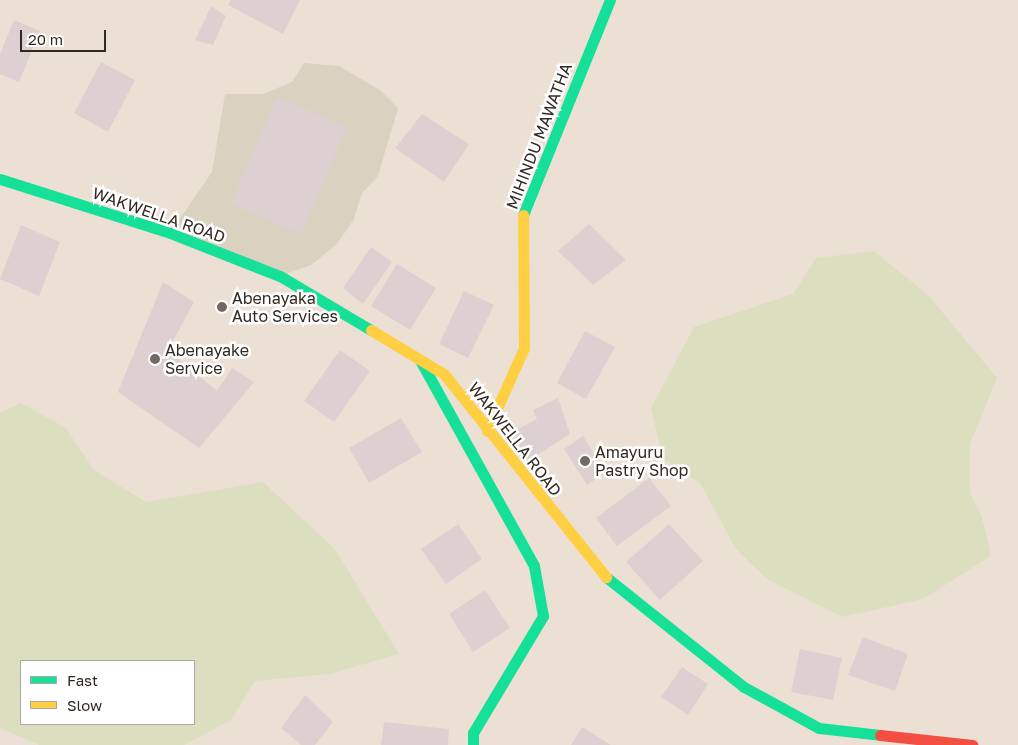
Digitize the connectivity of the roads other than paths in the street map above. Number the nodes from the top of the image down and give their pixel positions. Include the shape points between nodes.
1 (610, 0) edge
2 (0, 179) edge
3 (420, 360) junction
4 (487, 431) junction
5 (473, 745) edge
6 (972, 745) edge

1 - 4 main road, MIHINDU MAWATHA via 523,215 524,348
2 - 3 main road, WAKWELLA ROAD via 170,233 280,276
3 - 4 main road, WAKWELLA ROAD via 444,374
3 - 5 main road via 534,566 544,616 473,734
4 - 6 main road, WAKWELLA ROAD via 611,583 744,687 819,728

